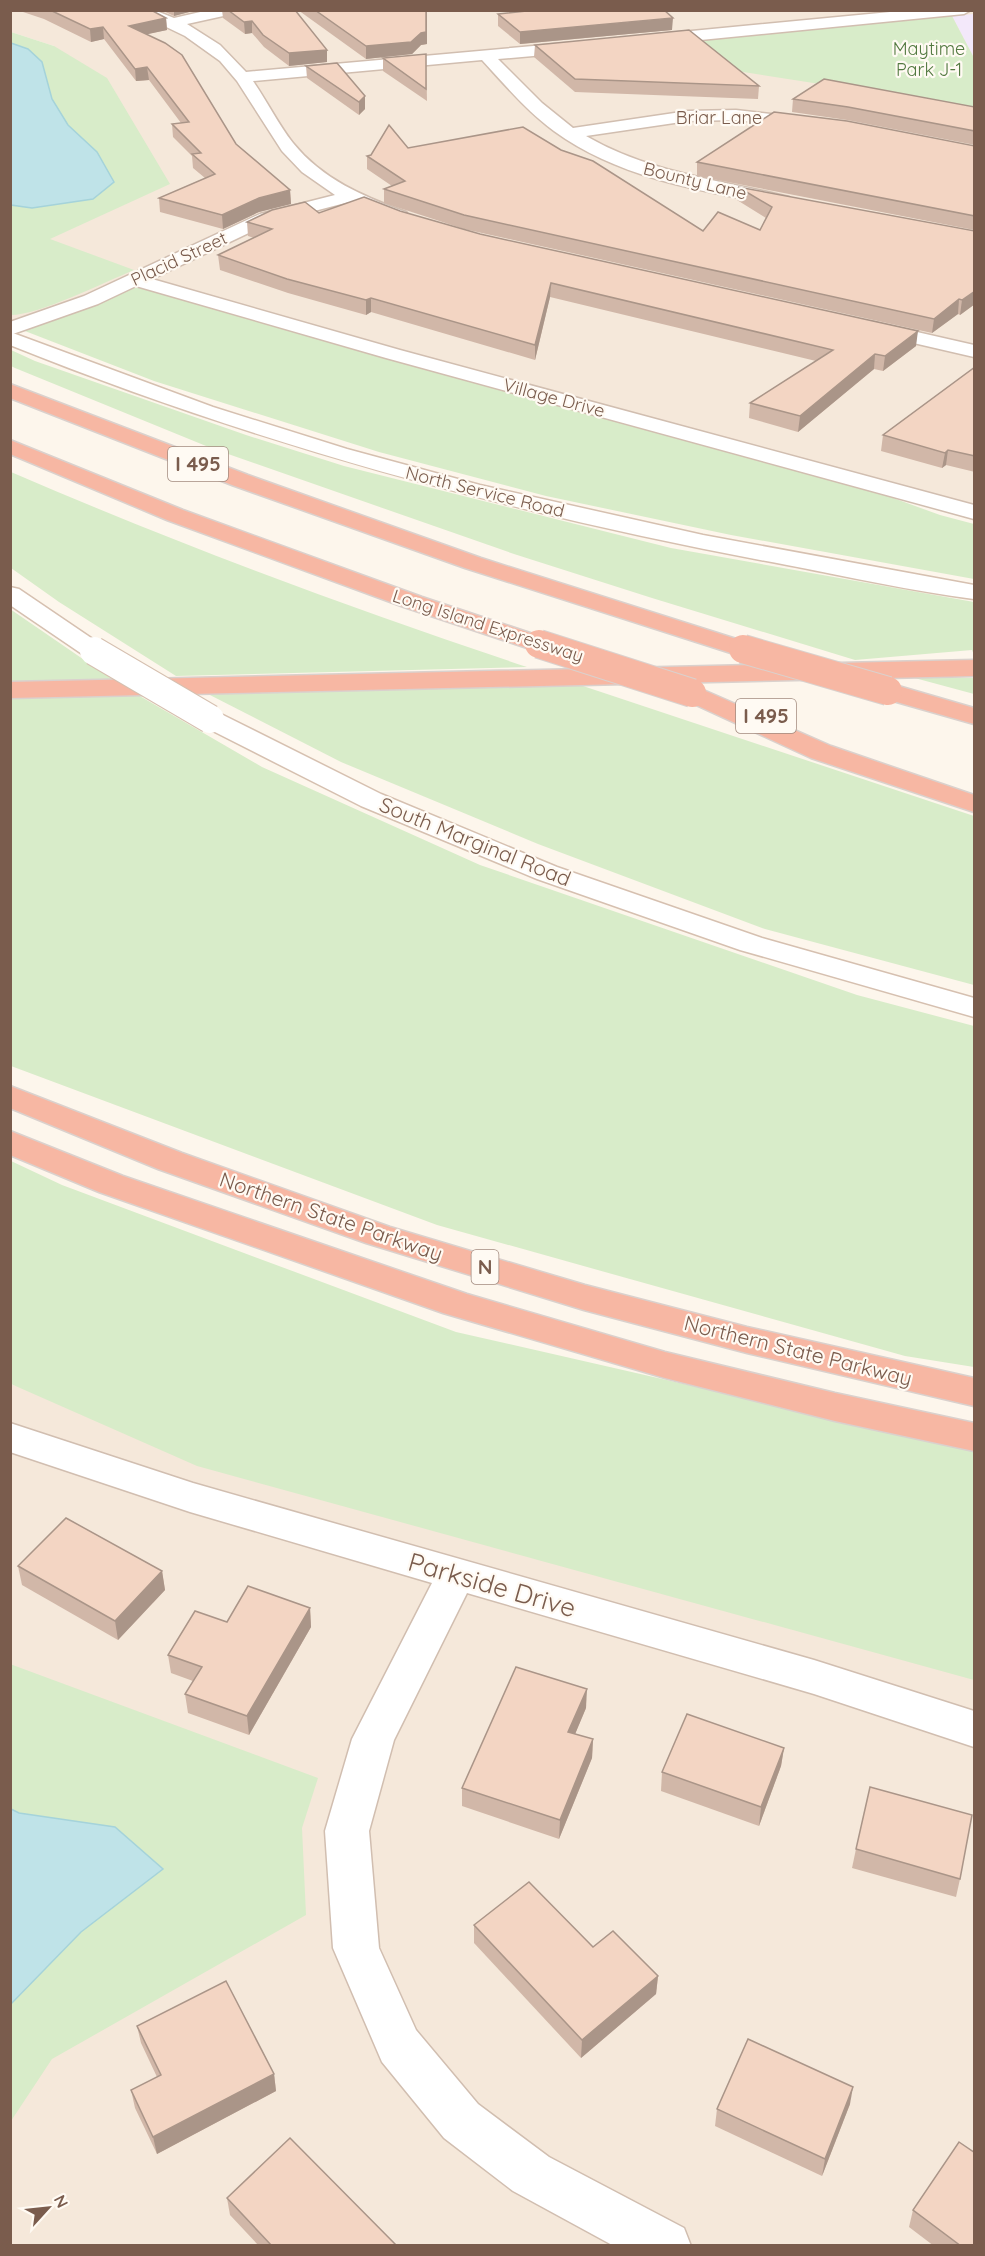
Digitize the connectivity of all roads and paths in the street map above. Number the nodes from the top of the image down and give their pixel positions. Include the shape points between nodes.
1 (138, 10) edge
2 (232, 10) edge
3 (827, 10) edge
4 (964, 10) edge
5 (842, 22) junction
6 (173, 23) junction
7 (629, 42) edge
8 (593, 45) edge
9 (486, 55) junction
10 (242, 77) junction
11 (828, 126) edge
12 (569, 134) junction
13 (350, 195) junction
14 (803, 205) edge
15 (413, 220) edge
16 (135, 280) junction
17 (859, 325) edge
18 (10, 329) edge
19 (10, 338) edge
20 (975, 351) edge
21 (10, 390) edge
22 (10, 446) edge
23 (975, 512) edge
24 (975, 592) edge
25 (10, 594) edge
26 (975, 668) edge
27 (10, 690) edge
28 (975, 716) edge
29 (831, 746) junction
30 (975, 779) edge
31 (975, 804) edge
32 (975, 1008) edge
33 (10, 1096) edge
34 (10, 1142) edge
35 (975, 1392) edge
36 (10, 1437) edge
37 (975, 1437) edge
38 (456, 1575) junction
39 (975, 1729) edge
40 (666, 2246) edge

1 - 6 street
2 - 6 street
3 - 5 street
4 - 5 street
5 - 7 street
6 - 10 street via 220,52
8 - 9 street
9 - 10 street
9 - 12 street, Bounty Lane
10 - 13 street via 298,159
11 - 12 street, Briar Lane via 780,118 688,116
12 - 14 street, Bounty Lane via 610,155 671,177
13 - 15 street
13 - 16 street, Placid Street via 266,218
16 - 18 street, Placid Street
16 - 23 street, Village Drive
17 - 20 street
19 - 24 street, North Service Road via 181,403 440,482 725,547
21 - 28 highway, I 495, bridge via 240,480 463,559 743,649
22 - 29 highway, Long Island Expressway / I 495, bridge via 174,515 413,602 692,693
25 - 32 street, South Marginal Road, bridge via 94,651 210,720 371,800 547,873 752,944
26 - 27 highway
29 - 30 highway
29 - 31 highway
33 - 35 highway, Northern State Parkway / N via 170,1161 378,1235 747,1340
34 - 37 highway, Northern State Parkway / N via 111,1184 456,1304 665,1365
36 - 38 street, Parkside Drive via 190,1497
38 - 39 street, Parkside Drive via 814,1677
38 - 40 street via 373,1739 347,1832 356,1948 399,2046 461,2121 531,2174

